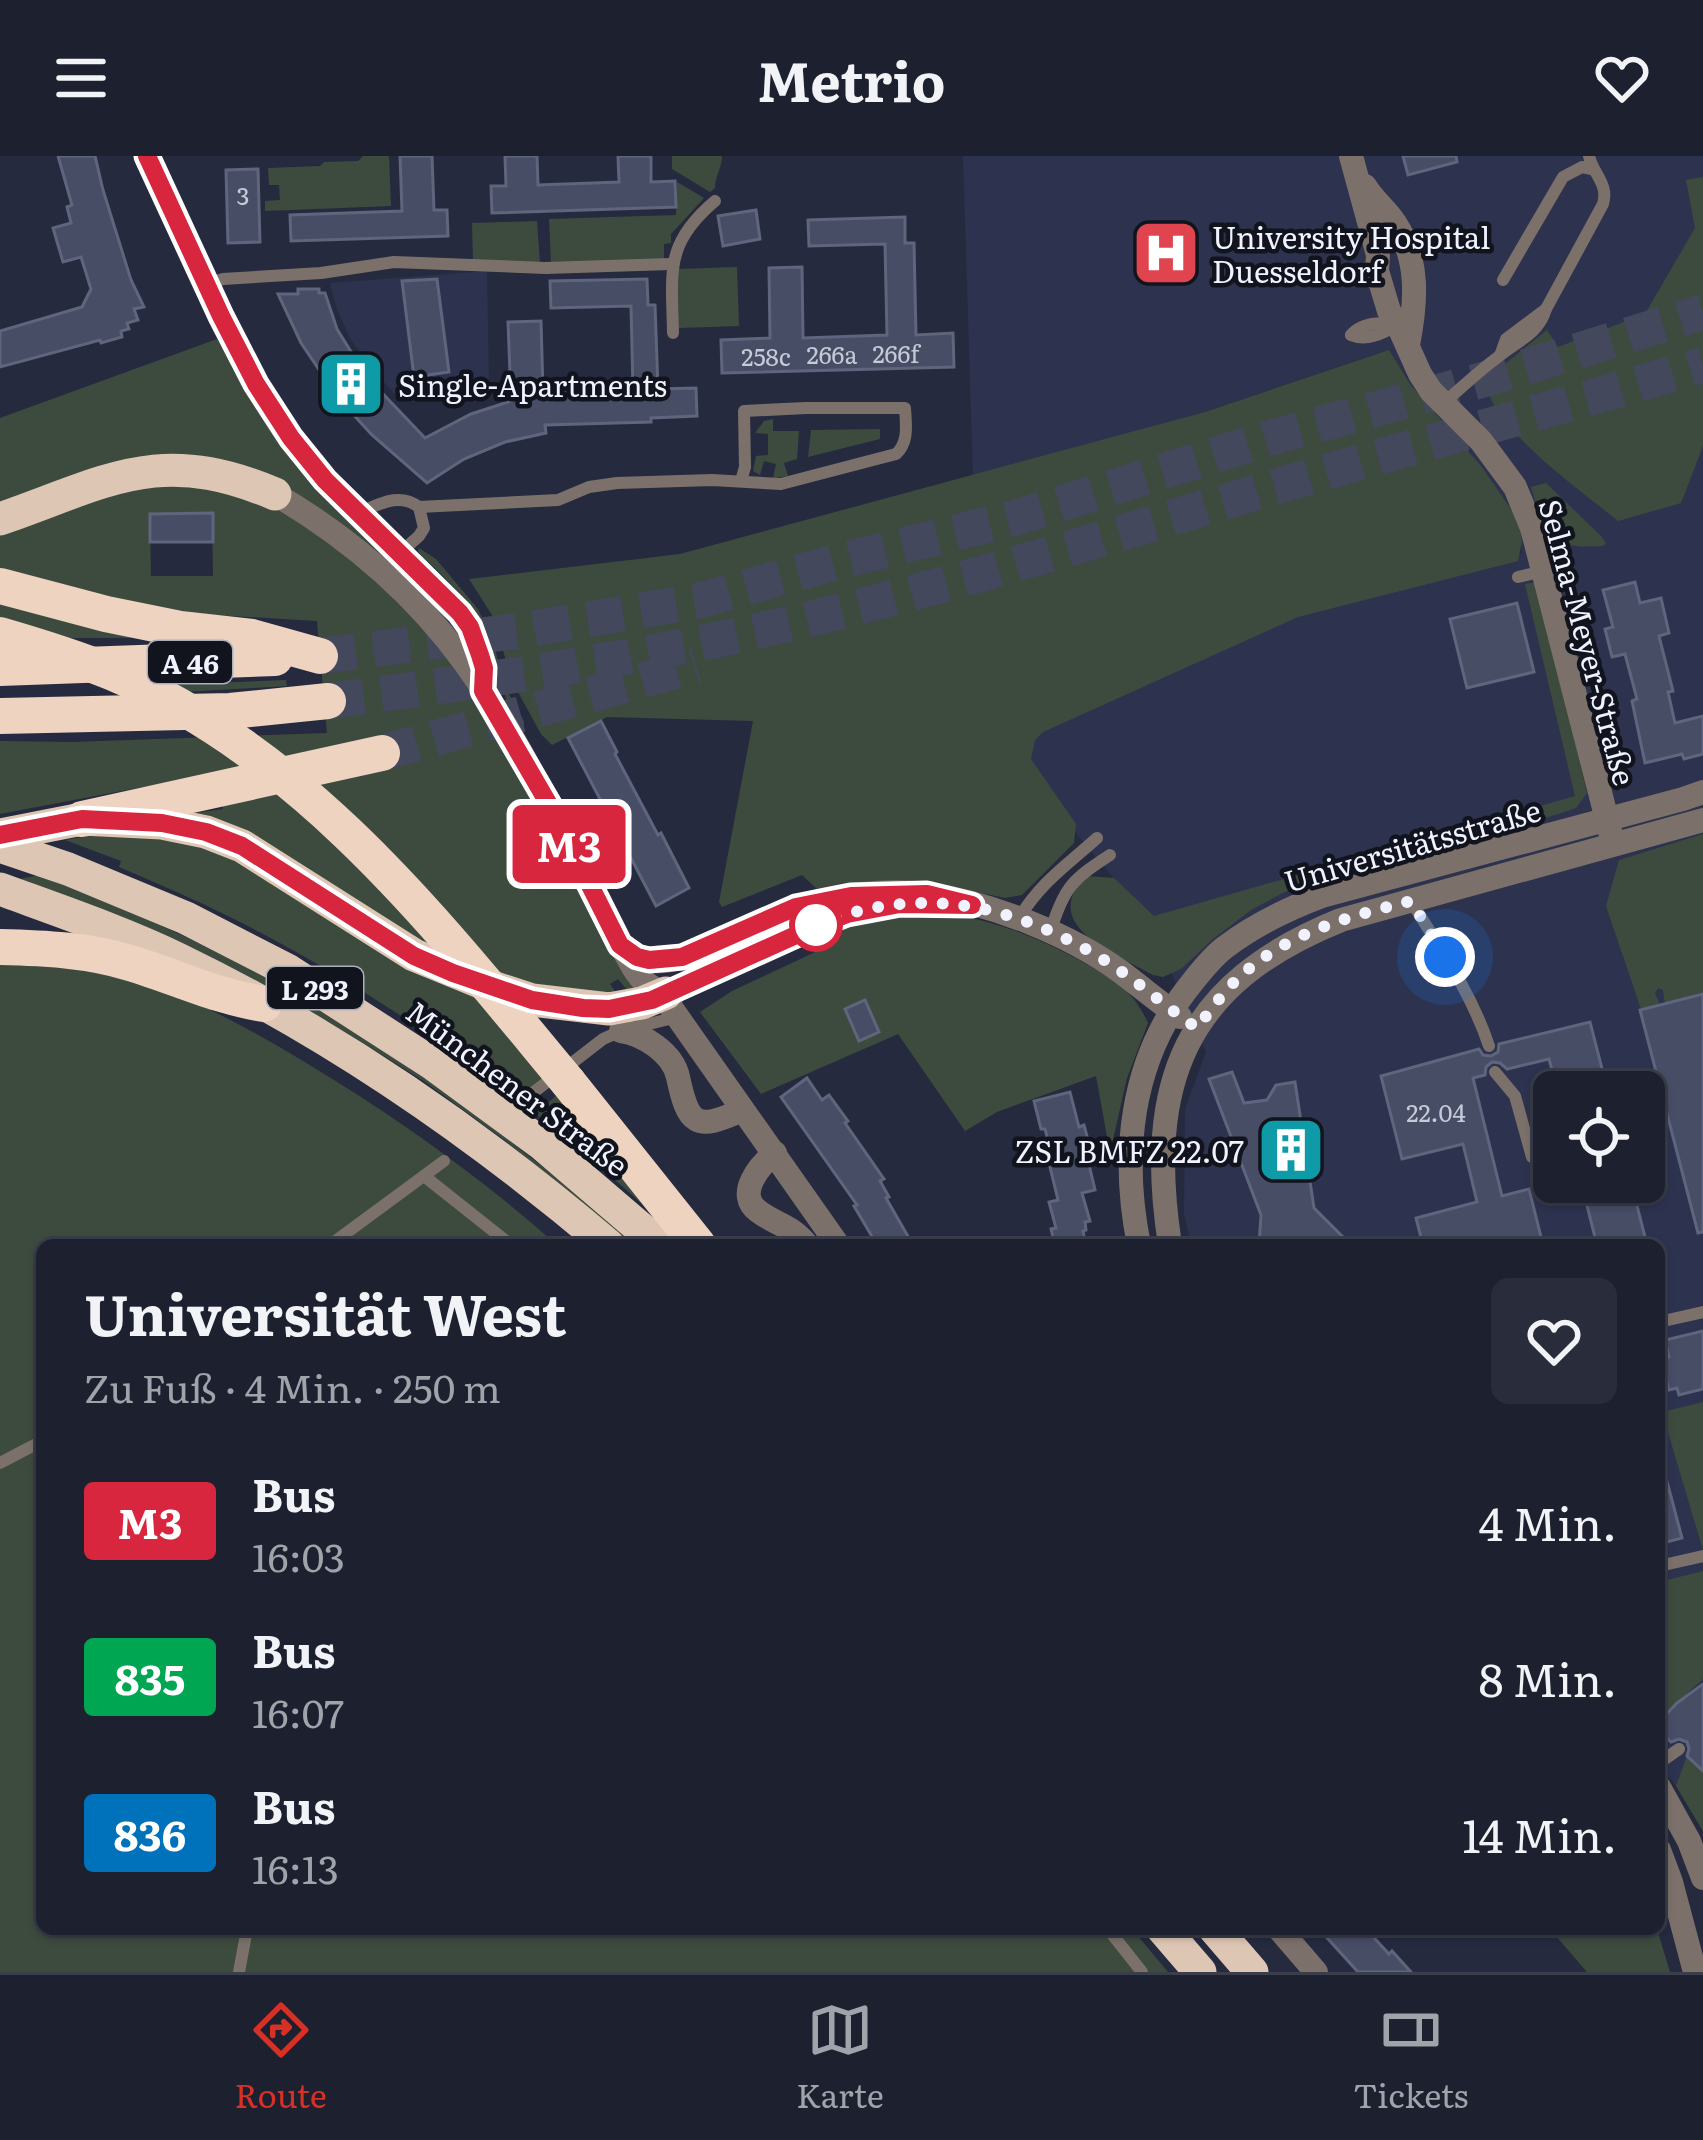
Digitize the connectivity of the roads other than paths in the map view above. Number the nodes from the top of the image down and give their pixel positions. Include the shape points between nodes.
1 (157, 158) edge
2 (1353, 163) edge
3 (1591, 163) edge
4 (716, 201) dead end
5 (671, 264) junction
6 (1503, 280) dead end
7 (207, 284) junction
8 (673, 333) dead end
9 (1403, 336) junction
10 (1443, 403) junction
11 (741, 481) junction
12 (275, 494) joint
13 (419, 507) junction
14 (357, 513) junction
15 (0, 519) edge
16 (400, 553) junction
17 (0, 586) edge
18 (0, 635) edge
19 (0, 668) edge
20 (483, 691) junction
21 (328, 701) tunnel mouth
22 (0, 716) edge
23 (382, 753) tunnel mouth
24 (1703, 792) edge
25 (82, 819) junction
26 (1606, 820) junction
27 (1703, 820) edge
28 (0, 835) edge
29 (1097, 838) dead end
30 (0, 846) edge
31 (1614, 847) junction
32 (1110, 855) dead end
33 (1365, 884) junction
34 (0, 889) edge
35 (1411, 901) junction
36 (972, 905) junction
37 (1376, 910) junction
38 (1018, 919) junction
39 (1051, 930) junction
40 (620, 945) junction
41 (0, 947) edge
42 (682, 957) junction
43 (264, 1004) junction
44 (672, 1005) junction
45 (1170, 1010) junction
46 (1197, 1028) junction
47 (621, 1031) junction
48 (1489, 1046) dead end
49 (1495, 1072) dead end
50 (562, 1076) junction
51 (526, 1098) dead end
52 (742, 1110) junction
53 (776, 1153) junction
54 (1532, 1157) dead end
55 (444, 1161) dead end
56 (424, 1176) junction
57 (338, 1239) edge
58 (503, 1239) edge
59 (601, 1239) edge
60 (653, 1239) edge
61 (693, 1239) edge
62 (801, 1239) edge
63 (828, 1239) edge
64 (1138, 1239) edge
65 (1169, 1239) edge
66 (1703, 1312) edge
67 (1665, 1321) edge
68 (36, 1445) edge
69 (0, 1463) edge
70 (1703, 1556) edge
71 (1665, 1565) edge
72 (1678, 1749) dead end
73 (1665, 1759) edge
74 (1665, 1798) edge
75 (1665, 1870) edge
76 (1703, 1878) edge
77 (246, 1935) edge
78 (1113, 1935) edge
79 (1168, 1935) edge
80 (1220, 1935) edge
81 (1284, 1935) edge
82 (239, 1972) edge
83 (1142, 1972) edge
84 (1200, 1972) edge
85 (1252, 1972) edge
86 (1316, 1972) edge
87 (1695, 1972) edge

1 - 7 street
2 - 9 street, Selma-Meyer-Straße via 1389,311
2 - 9 street, Selma-Meyer-Straße via 1400,230 1413,268 1415,304
3 - 6 lane via 1564,177
3 - 10 lane via 1605,188 1603,204 1542,322
4 - 5 lane via 693,221
5 - 7 lane via 394,262
5 - 8 lane
7 - 14 street via 291,438
9 - 10 street, Selma-Meyer-Straße
10 - 26 street, Selma-Meyer-Straße via 1511,478 1532,528 1530,574
11 - 11 lane via 781,484 896,454 906,438 905,408 745,411
11 - 13 lane via 617,483 558,500
12 - 15 highway via 219,474 162,470 123,474
12 - 20 street via 380,569 442,633
13 - 14 lane via 397,499
13 - 16 lane via 424,528
14 - 16 street
16 - 20 street via 470,627
17 - 19 highway, A 46 via 320,656
18 - 50 highway, bridge via 116,674 252,753 351,836 429,916
20 - 40 street
21 - 22 highway, A 46
23 - 25 highway
24 - 26 street, Universitätsstraße
25 - 28 highway
25 - 44 highway via 162,823 242,846 414,956 532,1000 609,1009 652,1000
26 - 31 street, Selma-Meyer-Straße
26 - 33 street, Universitätsstraße
27 - 31 street, Universitätsstraße
29 - 38 lane via 1053,874
30 - 60 highway, Münchener Straße / L 293 via 186,919 289,971 524,1130
31 - 35 street, Universitätsstraße
32 - 39 lane via 1078,876
33 - 37 street
33 - 45 street, Universitätsstraße via 1251,929 1220,951
34 - 43 highway, L 293 via 177,959
35 - 37 street, Universitätsstraße
35 - 48 lane
36 - 38 street
36 - 42 street via 903,893 825,900
36 - 44 street via 900,904 847,914
37 - 46 street, Universitätsstraße via 1273,952
38 - 39 street
39 - 45 street
40 - 42 street via 649,960
40 - 44 street via 641,981
41 - 43 highway via 128,962
42 - 44 street
43 - 59 highway, L 293 via 418,1096
44 - 47 lane
44 - 52 street
45 - 46 street
45 - 64 street, Universitätsstraße via 1131,1126
46 - 65 street, Universitätsstraße via 1163,1129
47 - 50 lane
47 - 52 street via 666,1055 695,1119
49 - 54 lane via 1515,1096
50 - 51 lane
50 - 61 highway
52 - 53 street
53 - 62 street via 752,1181 751,1205
53 - 63 street
55 - 56 lane
56 - 57 lane
56 - 58 lane
66 - 67 lane
68 - 69 lane
70 - 71 lane
72 - 73 lane
74 - 76 street
75 - 87 street
77 - 82 lane
78 - 83 lane
79 - 84 highway
80 - 85 highway
81 - 86 street

